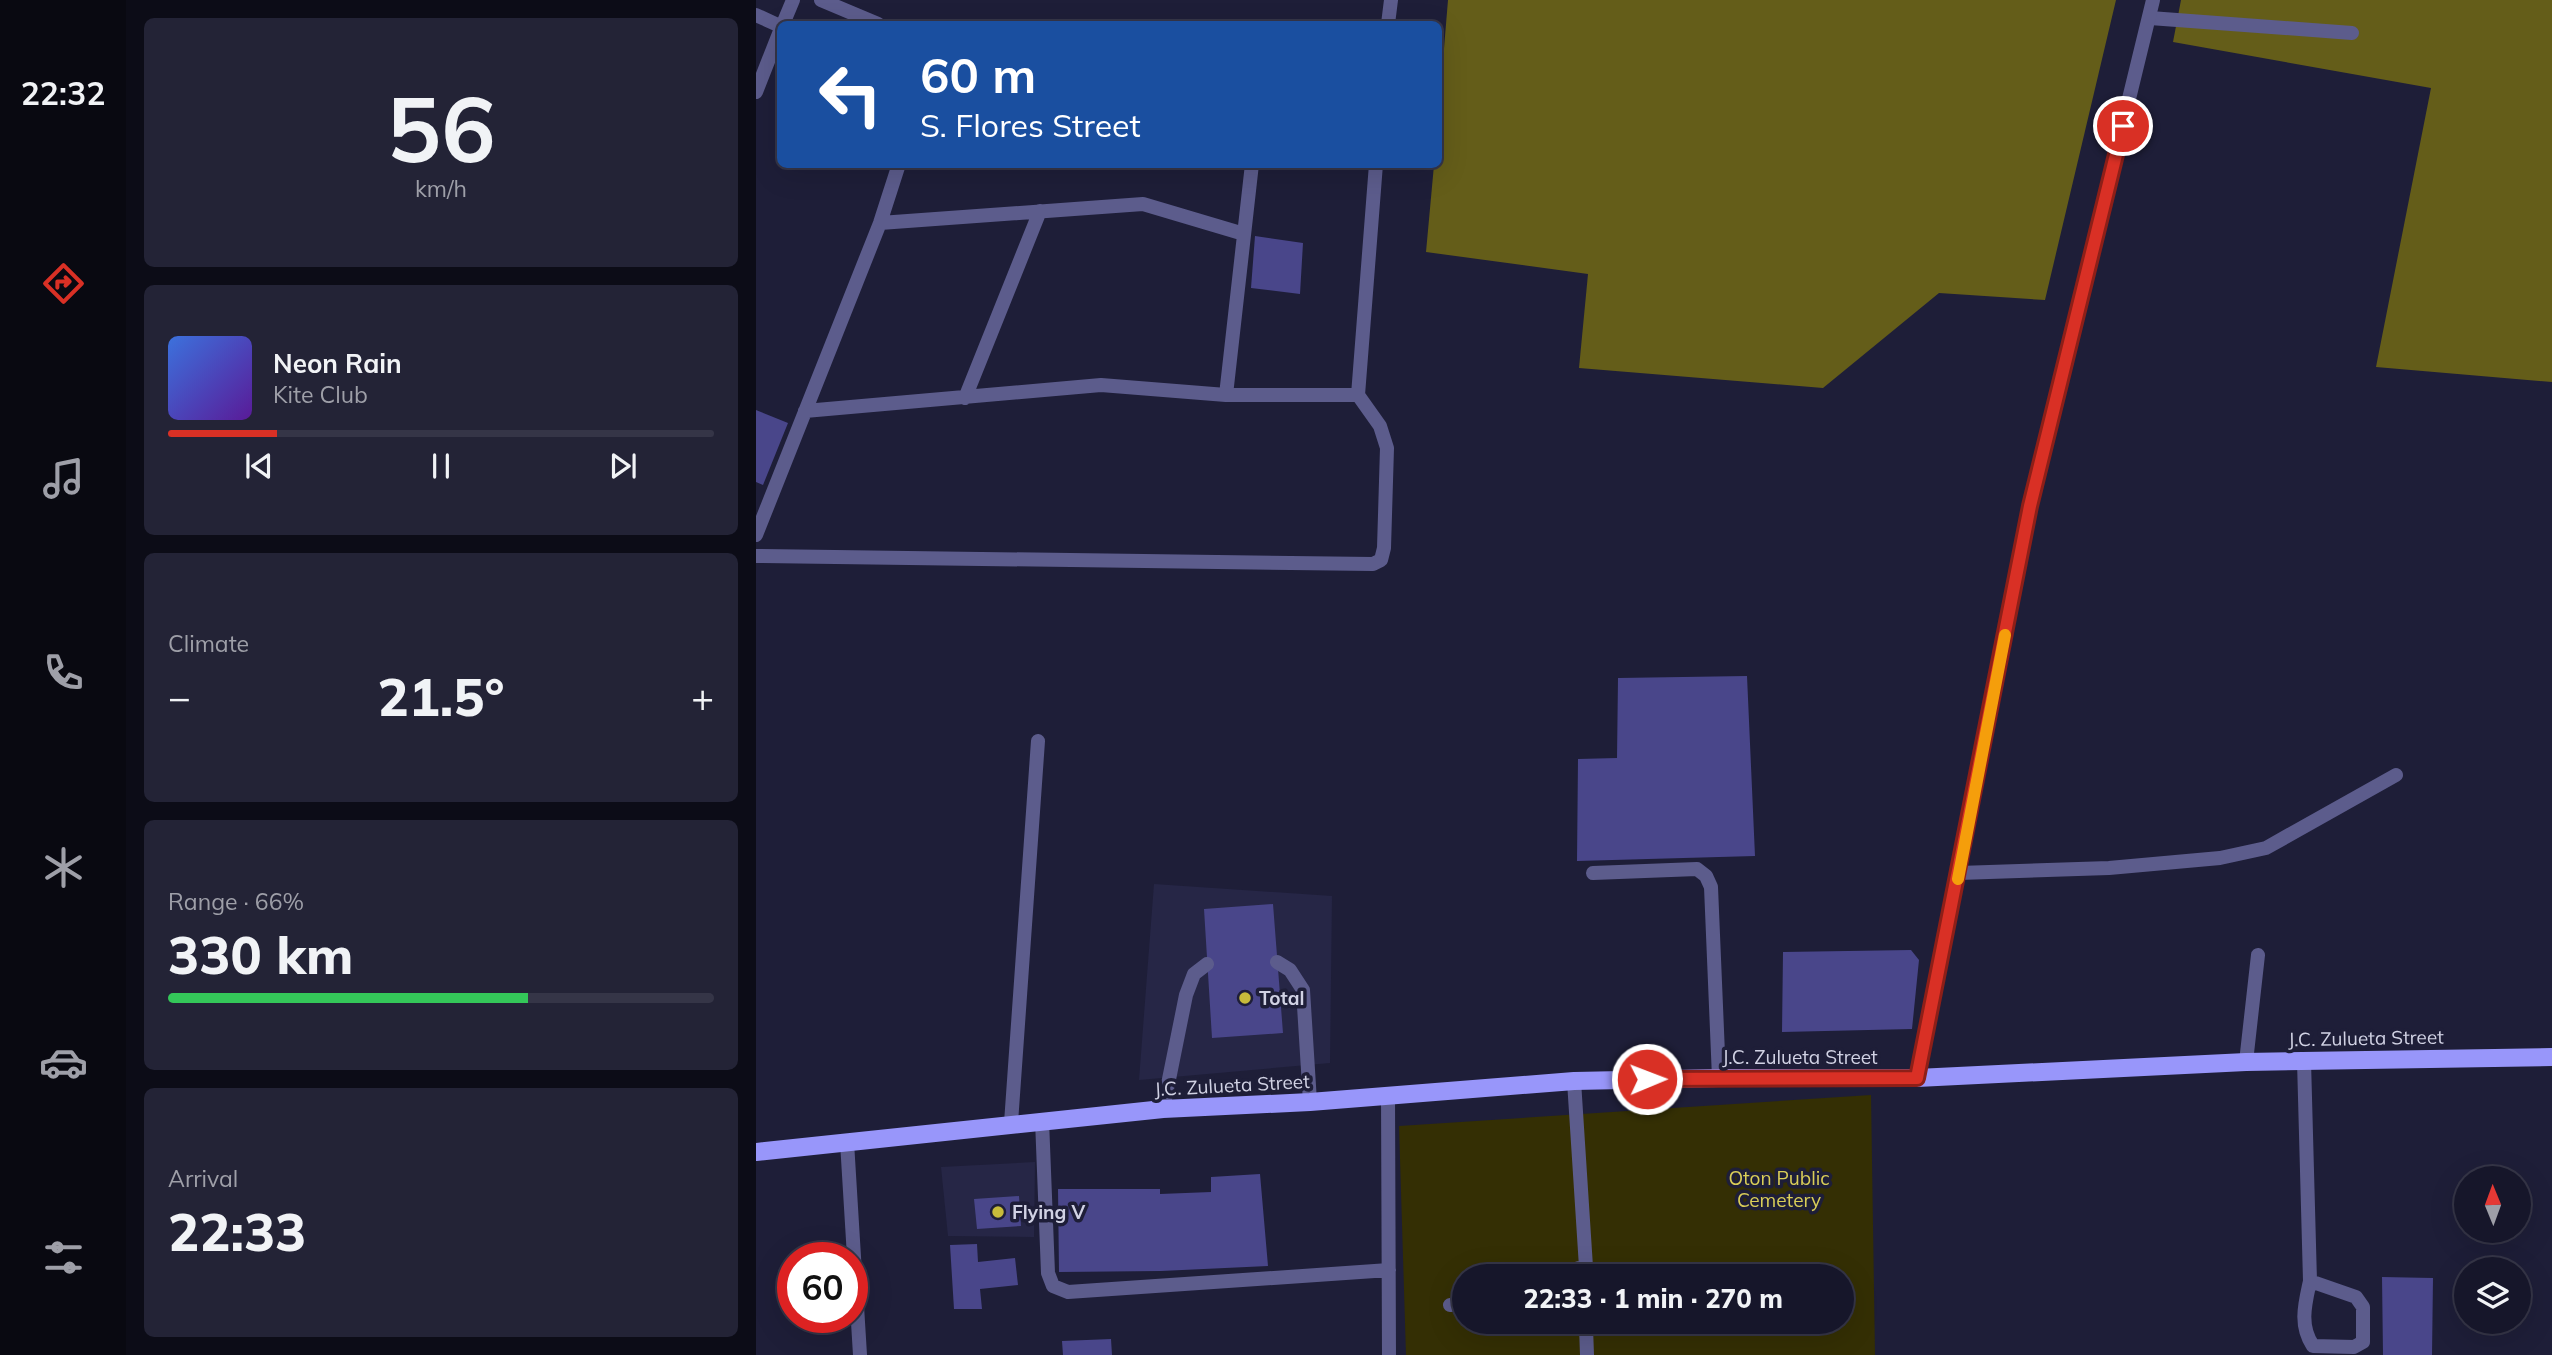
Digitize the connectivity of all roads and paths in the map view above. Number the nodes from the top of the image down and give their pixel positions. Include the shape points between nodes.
1 (793, 0) edge
2 (821, 0) edge
3 (1391, 0) edge
4 (2153, 0) edge
5 (756, 15) edge
6 (2150, 18) junction
7 (784, 21) edge
8 (871, 21) edge
9 (1388, 21) edge
10 (777, 25) edge
11 (2352, 33) dead end
12 (777, 37) edge
13 (756, 92) edge
14 (899, 168) edge
15 (1252, 168) edge
16 (1376, 168) edge
17 (1040, 211) junction
18 (880, 223) junction
19 (1244, 234) junction
20 (1226, 395) junction
21 (1358, 395) junction
22 (965, 398) junction
23 (805, 411) junction
24 (756, 535) edge
25 (756, 556) edge
26 (1038, 741) dead end
27 (2396, 775) dead end
28 (1593, 873) dead end
29 (1959, 873) junction
30 (2258, 955) dead end
31 (1277, 962) dead end
32 (1207, 964) dead end
33 (2552, 1057) edge
34 (2304, 1061) junction
35 (2246, 1062) junction
36 (1719, 1077) junction
37 (1917, 1078) junction
38 (1574, 1081) junction
39 (1388, 1095) junction
40 (1310, 1102) junction
41 (1163, 1109) junction
42 (1042, 1120) junction
43 (1011, 1123) junction
44 (847, 1142) junction
45 (756, 1152) edge
46 (1586, 1264) edge
47 (1389, 1270) junction
48 (2310, 1281) junction
49 (1591, 1334) edge
50 (860, 1355) edge
51 (1389, 1355) edge
52 (1587, 1355) edge

1 - 7 street
2 - 8 street
3 - 9 street
4 - 6 street
5 - 10 street
6 - 11 street
6 - 29 street via 2030,506
12 - 13 street
14 - 18 street
15 - 19 street
16 - 21 street
17 - 18 street
17 - 19 street via 1143,204
17 - 22 street
18 - 23 street
19 - 20 street
20 - 21 street
20 - 22 street via 1101,385
21 - 25 street via 1380,426 1387,448 1384,548 1381,560 1373,564
22 - 23 street
23 - 24 street
26 - 43 street
27 - 29 street via 2266,848 2220,858 2109,868
28 - 36 street via 1697,869 1706,876 1711,887
29 - 37 street
30 - 35 street
31 - 40 street via 1290,970 1303,990
32 - 41 street via 1194,974 1186,995
33 - 34 main road, J.C. Zulueta Street
34 - 35 main road, J.C. Zulueta Street
34 - 48 street
35 - 37 main road, J.C. Zulueta Street
36 - 37 main road, J.C. Zulueta Street
36 - 38 main road, J.C. Zulueta Street
38 - 39 main road, J.C. Zulueta Street
38 - 46 street
39 - 40 main road, J.C. Zulueta Street
39 - 47 street
40 - 41 main road, J.C. Zulueta Street
41 - 42 main road, J.C. Zulueta Street
42 - 43 main road, J.C. Zulueta Street
42 - 47 street via 1048,1273 1054,1286 1068,1292
43 - 44 main road, J.C. Zulueta Street
44 - 45 main road, J.C. Zulueta Street
44 - 50 street
47 - 51 street
48 - 48 street via 2303,1315 2305,1334 2313,1346 2354,1347 2362,1342 2364,1307 2356,1297
49 - 52 street

